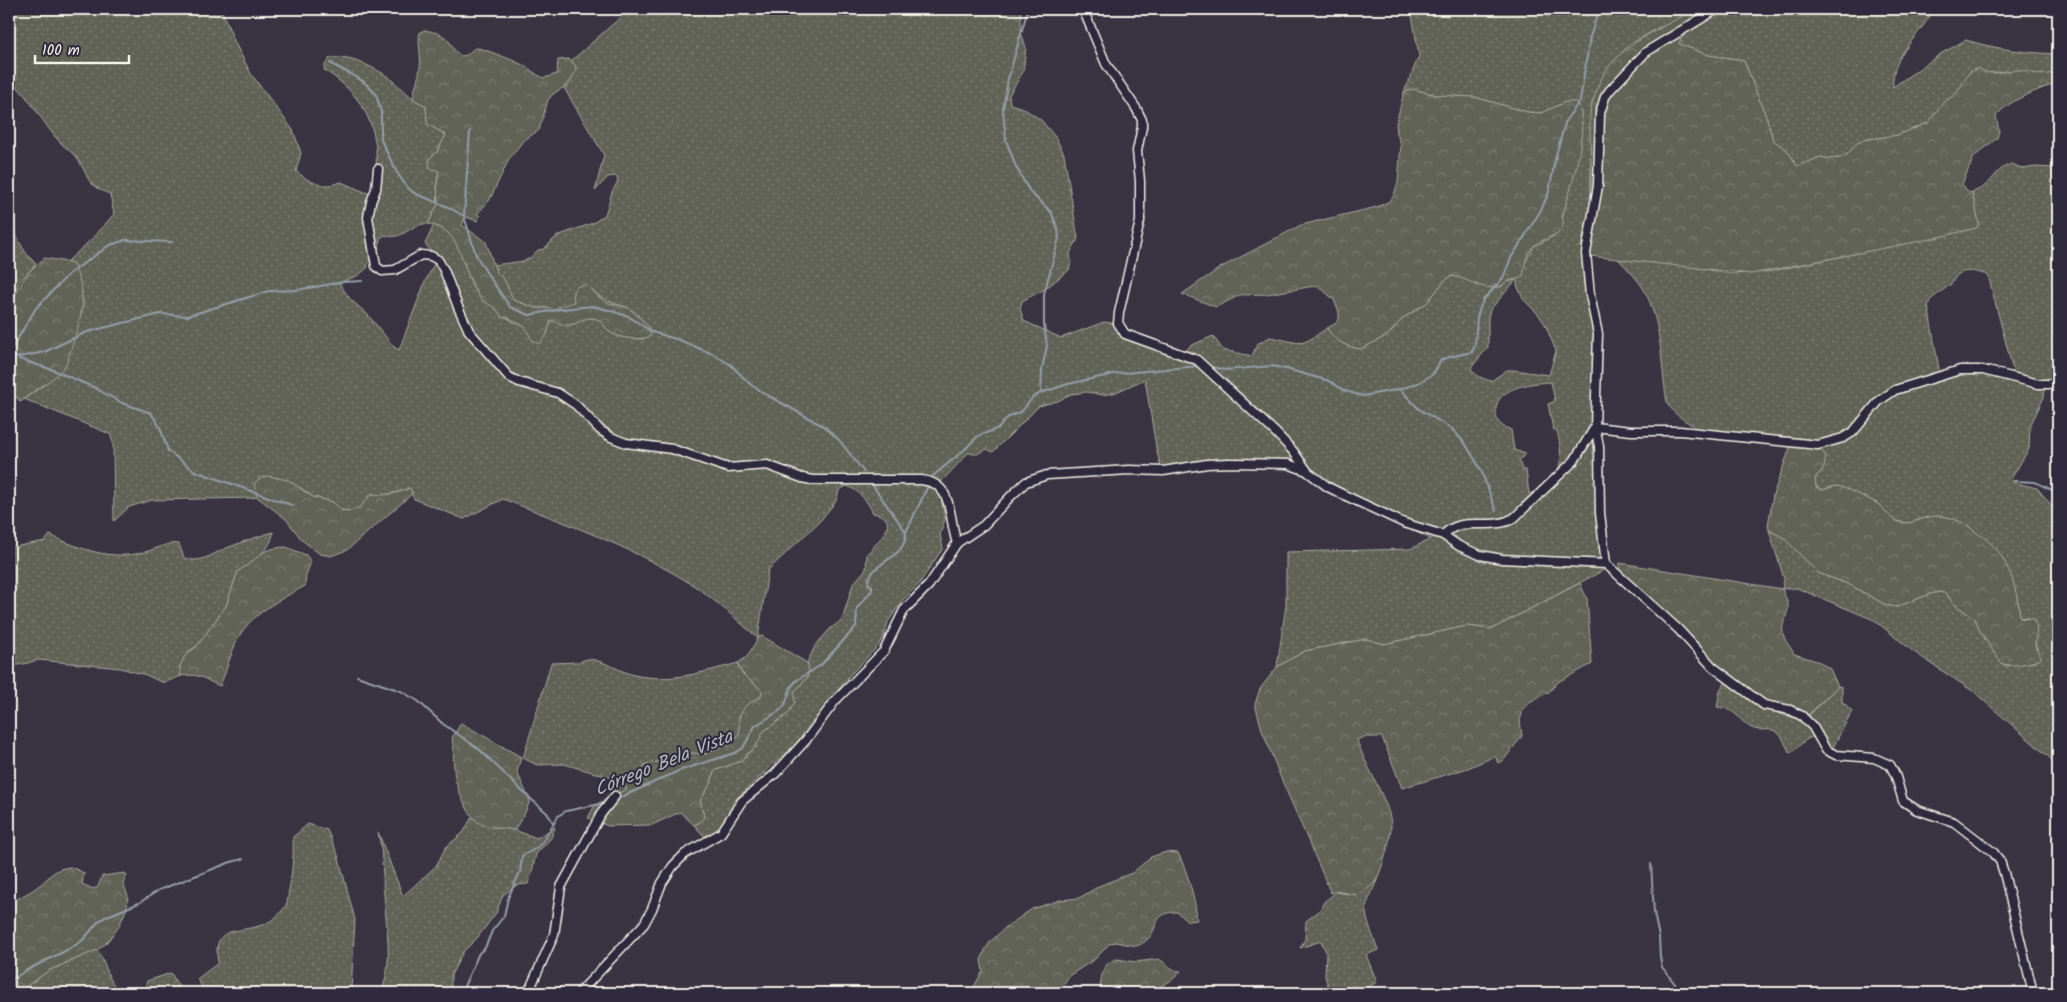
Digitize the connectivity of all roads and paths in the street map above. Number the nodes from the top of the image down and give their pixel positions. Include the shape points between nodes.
1 (1083, 9) edge
2 (1717, 9) edge
3 (378, 169) dead end
4 (2058, 384) edge
5 (1595, 427) junction
6 (1308, 472) junction
7 (1443, 535) junction
8 (957, 543) junction
9 (1606, 564) junction
10 (615, 796) dead end
11 (528, 993) edge
12 (579, 993) edge
13 (2033, 993) edge

1 - 6 street via 1106,64 1142,120 1137,151 1140,221 1119,313 1120,327 1137,339 1198,360 1293,450
2 - 5 street via 1646,52 1617,81 1602,105 1598,186 1586,253 1598,348
3 - 8 street via 368,217 376,266 382,271 395,270 421,255 438,260 469,331 509,376 558,393 576,405 600,430 626,443 672,450 728,468 767,465 812,480 921,480 936,483 948,502
4 - 5 street via 2039,384 1983,370 1960,370 1895,390 1879,401 1853,432 1818,445 1680,431
5 - 7 street via 1574,461 1514,518 1489,525 1460,524
5 - 9 street
6 - 7 street via 1344,495 1417,528
6 - 8 street via 1288,464 1228,463 1163,471 1040,476 1020,487 984,525
7 - 9 street via 1480,555 1502,559
8 - 12 street via 929,585 904,610 884,651 835,701 779,769 742,801 721,833 685,854 673,866 644,924
9 - 13 street via 1678,629 1713,667 1764,705 1802,716 1815,730 1823,746 1833,754 1887,762 1893,769 1903,801 1917,810 1948,819 1993,852 2004,873
10 - 11 street via 601,814 561,887 554,935

